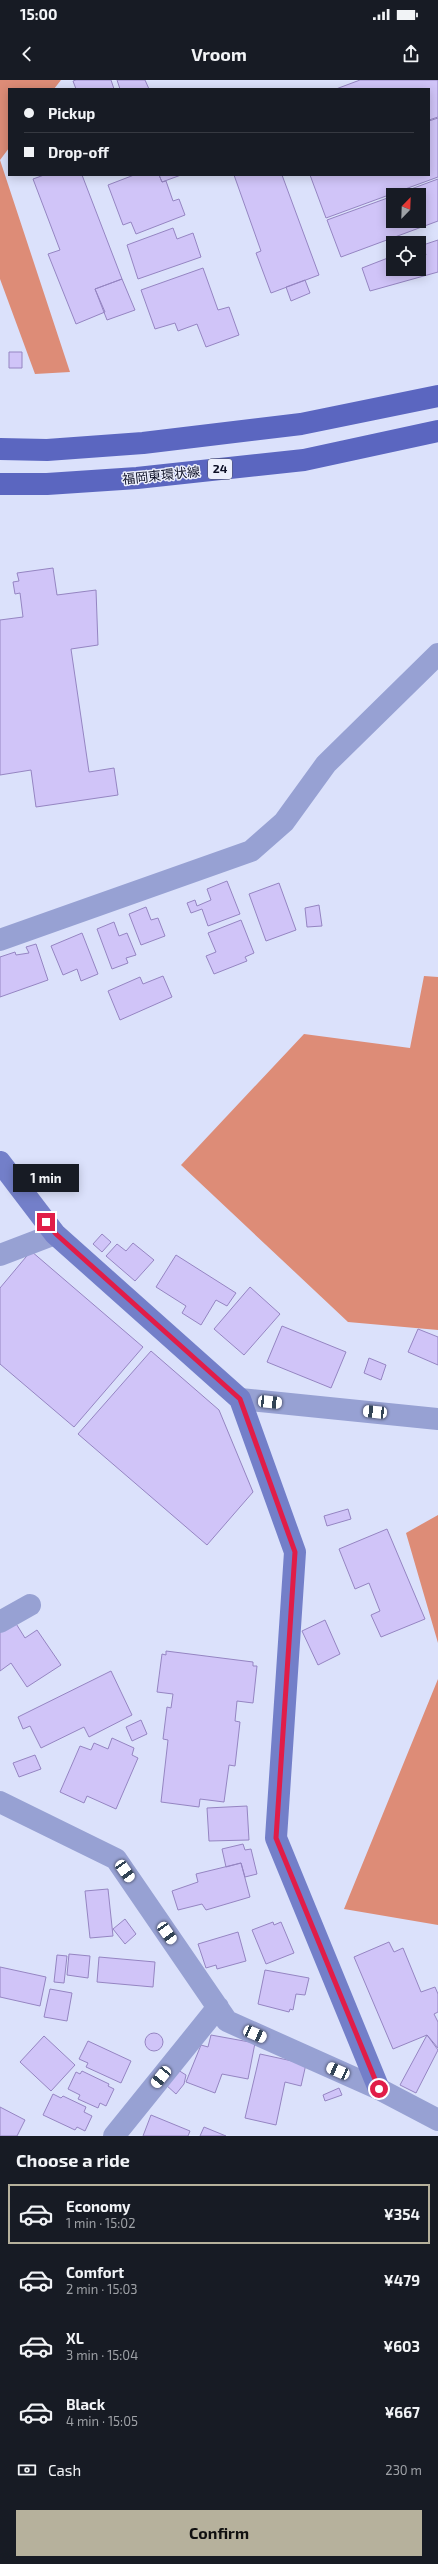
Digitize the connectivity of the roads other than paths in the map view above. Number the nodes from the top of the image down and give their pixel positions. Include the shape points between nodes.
1 (438, 396) edge
2 (438, 431) edge
3 (0, 450) edge
4 (0, 484) edge
5 (438, 654) edge
6 (0, 940) edge
7 (0, 1162) edge
8 (56, 1234) junction
9 (0, 1255) edge
10 (240, 1399) junction
11 (438, 1419) edge
12 (30, 1605) dead end
13 (0, 1622) edge
14 (0, 1802) edge
15 (218, 2007) junction
16 (379, 2089) junction
17 (438, 2120) edge
18 (114, 2136) edge

1 - 3 main road via 270,428 143,443 48,450
2 - 4 main road, 福岡東環状線 / 24 via 304,460 137,478 47,484
5 - 6 street via 326,764 284,822 250,852
7 - 8 street
8 - 9 street
8 - 10 street
10 - 11 street
10 - 16 street via 295,1552 276,1838
12 - 13 street
14 - 15 street via 116,1859
15 - 16 street via 227,2021
15 - 18 street
16 - 17 street

